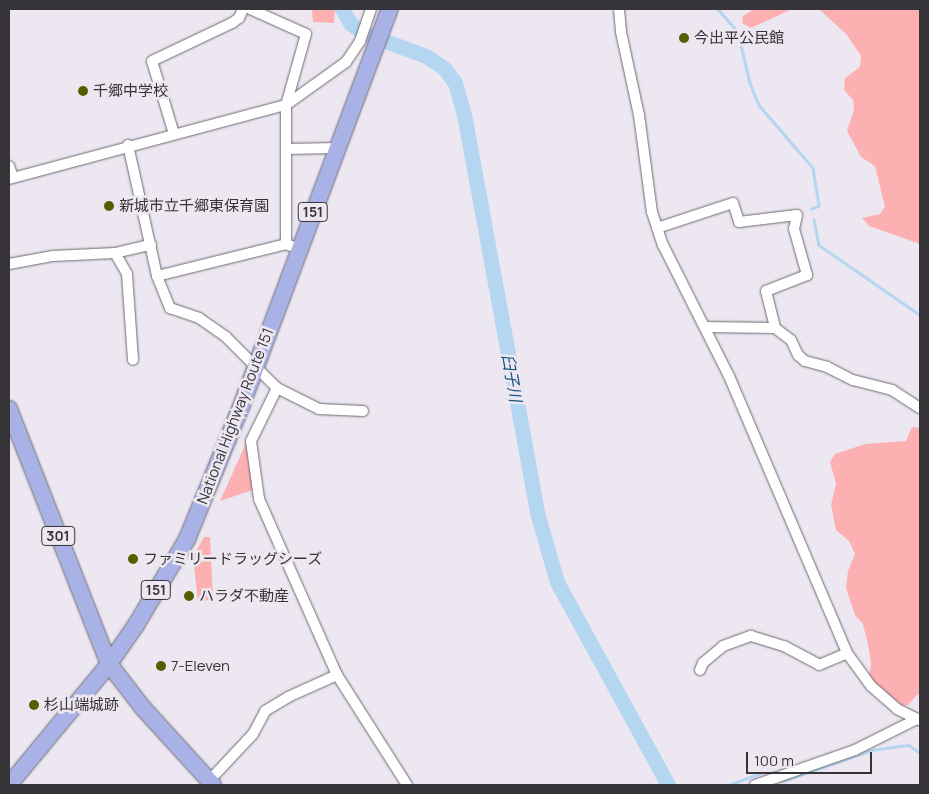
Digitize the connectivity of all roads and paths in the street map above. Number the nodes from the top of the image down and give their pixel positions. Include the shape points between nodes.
1 (243, 9) edge
2 (250, 9) edge
3 (390, 9) edge
4 (619, 9) edge
5 (370, 14) edge
6 (286, 105) junction
7 (174, 134) junction
8 (128, 145) junction
9 (337, 148) junction
10 (286, 149) junction
11 (9, 166) edge
12 (11, 178) edge
13 (657, 228) junction
14 (151, 245) junction
15 (292, 246) junction
16 (115, 253) junction
17 (9, 264) edge
18 (157, 276) junction
19 (705, 327) junction
20 (775, 328) junction
21 (134, 360) dead end
22 (254, 367) junction
23 (276, 388) junction
24 (920, 408) edge
25 (9, 409) edge
26 (362, 411) dead end
27 (847, 653) junction
28 (109, 664) junction
29 (700, 670) dead end
30 (337, 675) junction
31 (919, 719) edge
32 (211, 783) edge
33 (9, 785) edge
34 (407, 785) edge
35 (755, 785) edge

1 - 7 street via 239,18 232,22 152,61
2 - 6 street via 306,34
3 - 9 highway, National Highway Route 151 / 151
4 - 13 street
5 - 6 street via 360,41 346,62
6 - 7 street
6 - 10 street
7 - 8 street
8 - 12 street
8 - 14 street
9 - 10 street
9 - 15 highway, National Highway Route 151 / 151
10 - 15 street
11 - 12 street
13 - 19 street
13 - 20 street via 733,203 739,222 797,215 794,229 807,275 766,292
14 - 16 street
14 - 18 street
15 - 18 street
15 - 22 highway, National Highway Route 151 / 151
16 - 17 street via 53,256
16 - 21 street via 127,274
18 - 22 street via 170,308 199,318 226,337
19 - 20 street
19 - 27 street
20 - 24 street via 790,340 805,361 827,367 853,380 892,390
22 - 23 street
22 - 28 highway, National Highway Route 151 / 151 via 187,539
23 - 26 street via 319,409
23 - 30 street via 251,441 259,499
25 - 28 highway, 301
27 - 29 street via 819,665 784,646 744,637 723,646 703,662
27 - 31 street via 870,686 897,709
28 - 32 highway, 301 via 143,708
28 - 33 highway, National Highway Route 151 / 151
30 - 32 street via 288,696 265,711 253,734
30 - 34 street
31 - 35 street via 855,750

